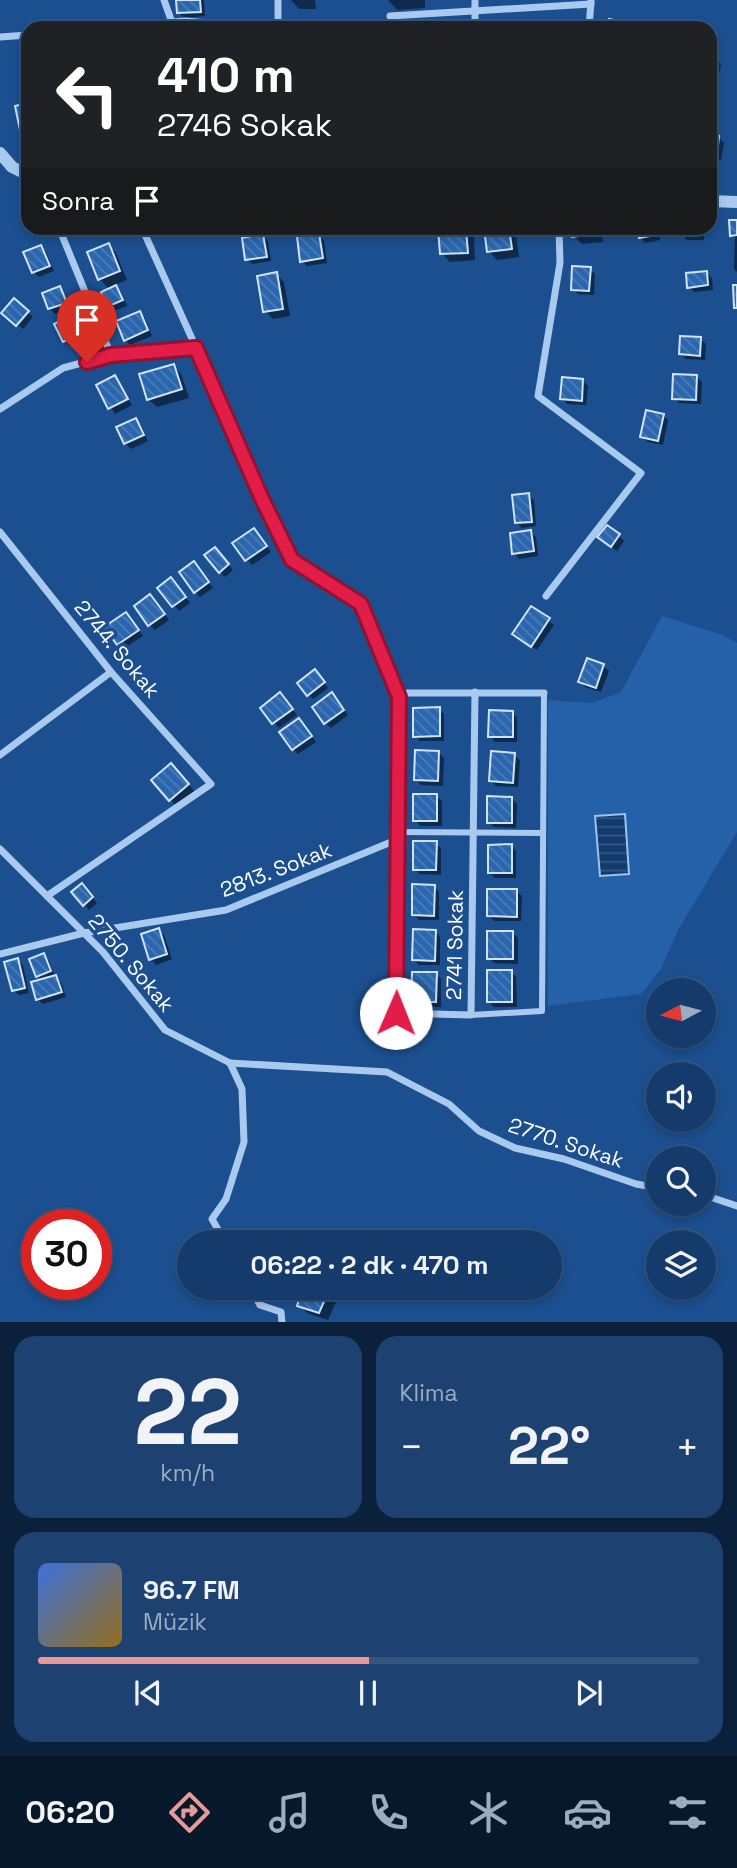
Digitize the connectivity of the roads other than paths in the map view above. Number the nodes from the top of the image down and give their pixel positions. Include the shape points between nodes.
1 (164, 0) edge
2 (278, 0) edge
3 (475, 0) edge
4 (591, 2) edge
5 (475, 9) junction
6 (390, 16) dead end
7 (172, 21) edge
8 (278, 21) edge
9 (475, 21) edge
10 (590, 21) edge
11 (21, 36) edge
12 (0, 37) edge
13 (0, 153) edge
14 (21, 172) edge
15 (717, 201) edge
16 (737, 202) edge
17 (62, 235) edge
18 (145, 235) edge
19 (559, 235) edge
20 (196, 348) junction
21 (111, 355) junction
22 (0, 409) edge
23 (0, 532) edge
24 (546, 596) dead end
25 (111, 672) junction
26 (474, 692) junction
27 (544, 692) joint
28 (397, 694) junction
29 (0, 755) edge
30 (474, 833) junction
31 (543, 833) junction
32 (396, 836) junction
33 (0, 849) edge
34 (47, 896) junction
35 (84, 933) junction
36 (0, 954) edge
37 (471, 1015) junction
38 (230, 1063) junction
39 (646, 1186) edge
40 (716, 1199) edge
41 (737, 1206) edge
42 (218, 1230) edge
43 (258, 1300) edge
44 (282, 1322) edge

1 - 7 street
2 - 8 street
3 - 5 street
4 - 5 street
4 - 10 street
5 - 6 street
5 - 9 street
11 - 12 street
13 - 14 street
15 - 16 street
17 - 21 street
18 - 20 street, 2741 Sokak
19 - 24 street via 560,262 538,396 641,473
20 - 21 street
20 - 28 street, 2741 Sokak via 292,560 361,604
21 - 22 street via 63,368
23 - 25 street, 2744. Sokak
25 - 29 street
25 - 34 street, 2744. Sokak via 211,784
26 - 27 street
26 - 28 street
26 - 30 street, 2741 Sokak
27 - 31 street
28 - 32 street, 2741 Sokak
30 - 31 street
30 - 32 street
30 - 37 street, 2741 Sokak
31 - 37 street via 542,1011
32 - 35 street, 2813. Sokak via 226,910
32 - 37 street, 2741 Sokak via 396,1013
33 - 34 street, 2750. Sokak
34 - 35 street, 2750. Sokak
35 - 36 street, 2813. Sokak
35 - 38 street, 2750. Sokak via 165,1030
38 - 39 street, 2770. Sokak via 387,1072 449,1104 479,1131 515,1148
38 - 42 street via 242,1089 244,1142 226,1199 212,1219
40 - 41 street
43 - 44 street via 281,1312

